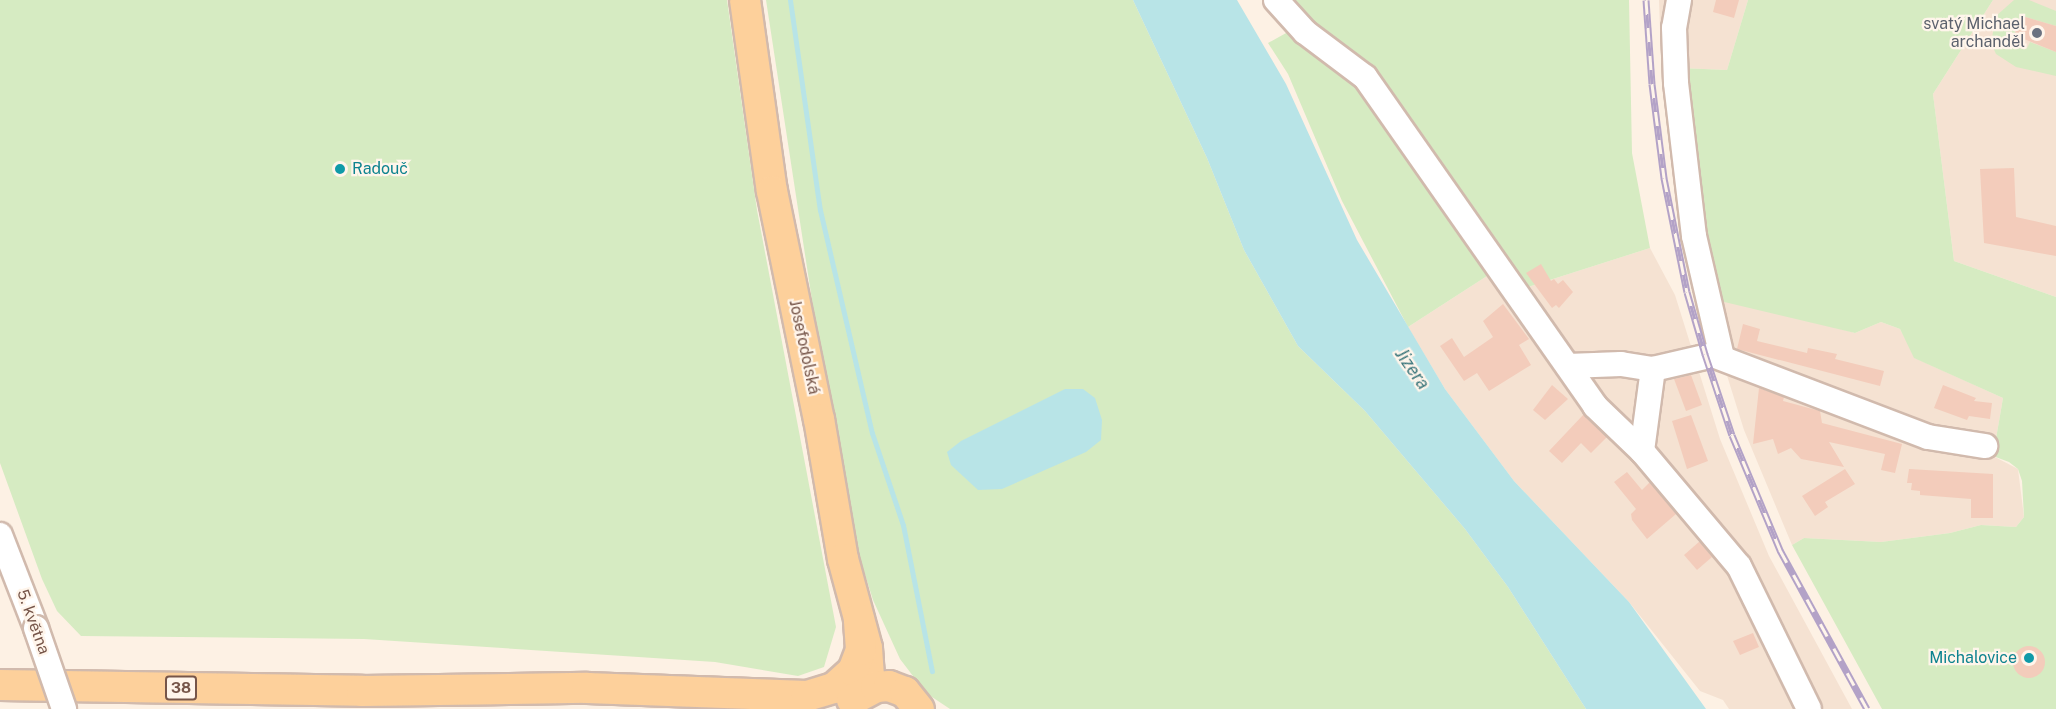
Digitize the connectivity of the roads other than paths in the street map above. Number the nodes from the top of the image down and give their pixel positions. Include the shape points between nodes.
1 (746, 0) edge
2 (1276, 0) edge
3 (1679, 0) edge
4 (1722, 357) junction
5 (1568, 366) junction
6 (1653, 369) junction
7 (1985, 446) dead end
8 (1642, 451) junction
9 (0, 535) edge
10 (859, 620) junction
11 (0, 685) edge
12 (362, 691) junction
13 (710, 693) junction
14 (860, 698) edge
15 (918, 704) edge
16 (64, 709) edge
17 (519, 709) edge
18 (1809, 709) edge

1 - 10 main road, Josefodolská via 772,190 819,418 843,559
2 - 5 street via 1305,32 1365,77
3 - 4 street via 1674,28 1676,83 1691,212 1705,299
4 - 6 street via 1705,354
4 - 7 street via 1928,437
5 - 6 street via 1621,364
5 - 8 street via 1595,406
6 - 8 street
8 - 18 street via 1740,566
9 - 16 street, 5. května, bridge
10 - 13 main road via 859,657 853,671 834,688 807,696
10 - 14 main road, Josefodolská via 869,669
10 - 15 main road
11 - 12 main road, 38
12 - 13 main road, 38 via 542,688
12 - 17 main road, 38
13 - 14 main road, 38 via 824,707
14 - 15 main road, 38 via 889,686

